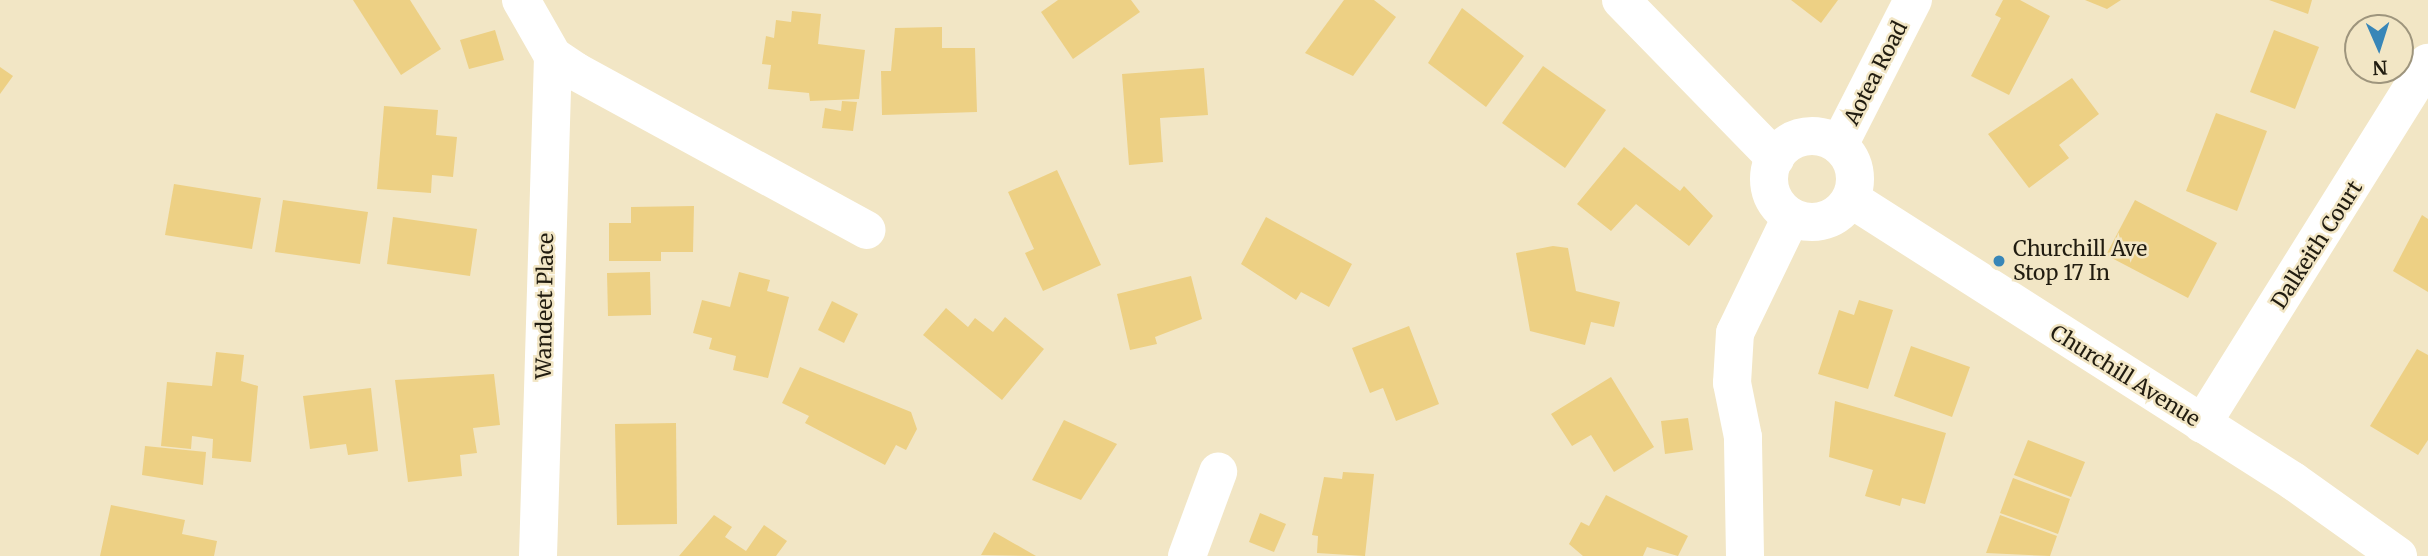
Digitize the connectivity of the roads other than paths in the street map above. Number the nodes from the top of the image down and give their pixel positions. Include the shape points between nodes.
1 (521, 0) edge
2 (1620, 0) edge
3 (1913, 0) edge
4 (553, 56) junction
5 (2428, 63) edge
6 (1839, 145) junction
7 (1775, 158) junction
8 (1851, 199) junction
9 (1791, 217) junction
10 (867, 230) dead end
11 (2202, 424) junction
12 (1218, 472) dead end
13 (538, 556) edge
14 (1187, 556) edge
15 (1745, 556) edge
16 (2398, 556) edge

1 - 4 street
2 - 7 street
3 - 6 street, Aotea Road
4 - 10 street via 713,152 804,192
4 - 13 street, Wandeet Place
5 - 11 street, Dalkeith Court
6 - 7 street via 1811,136
6 - 8 street via 1854,170
7 - 9 street via 1769,184
8 - 9 street via 1830,218
8 - 11 street, Churchill Avenue
9 - 15 street via 1735,333 1732,383 1744,448
11 - 16 street, Churchill Avenue
12 - 14 street

